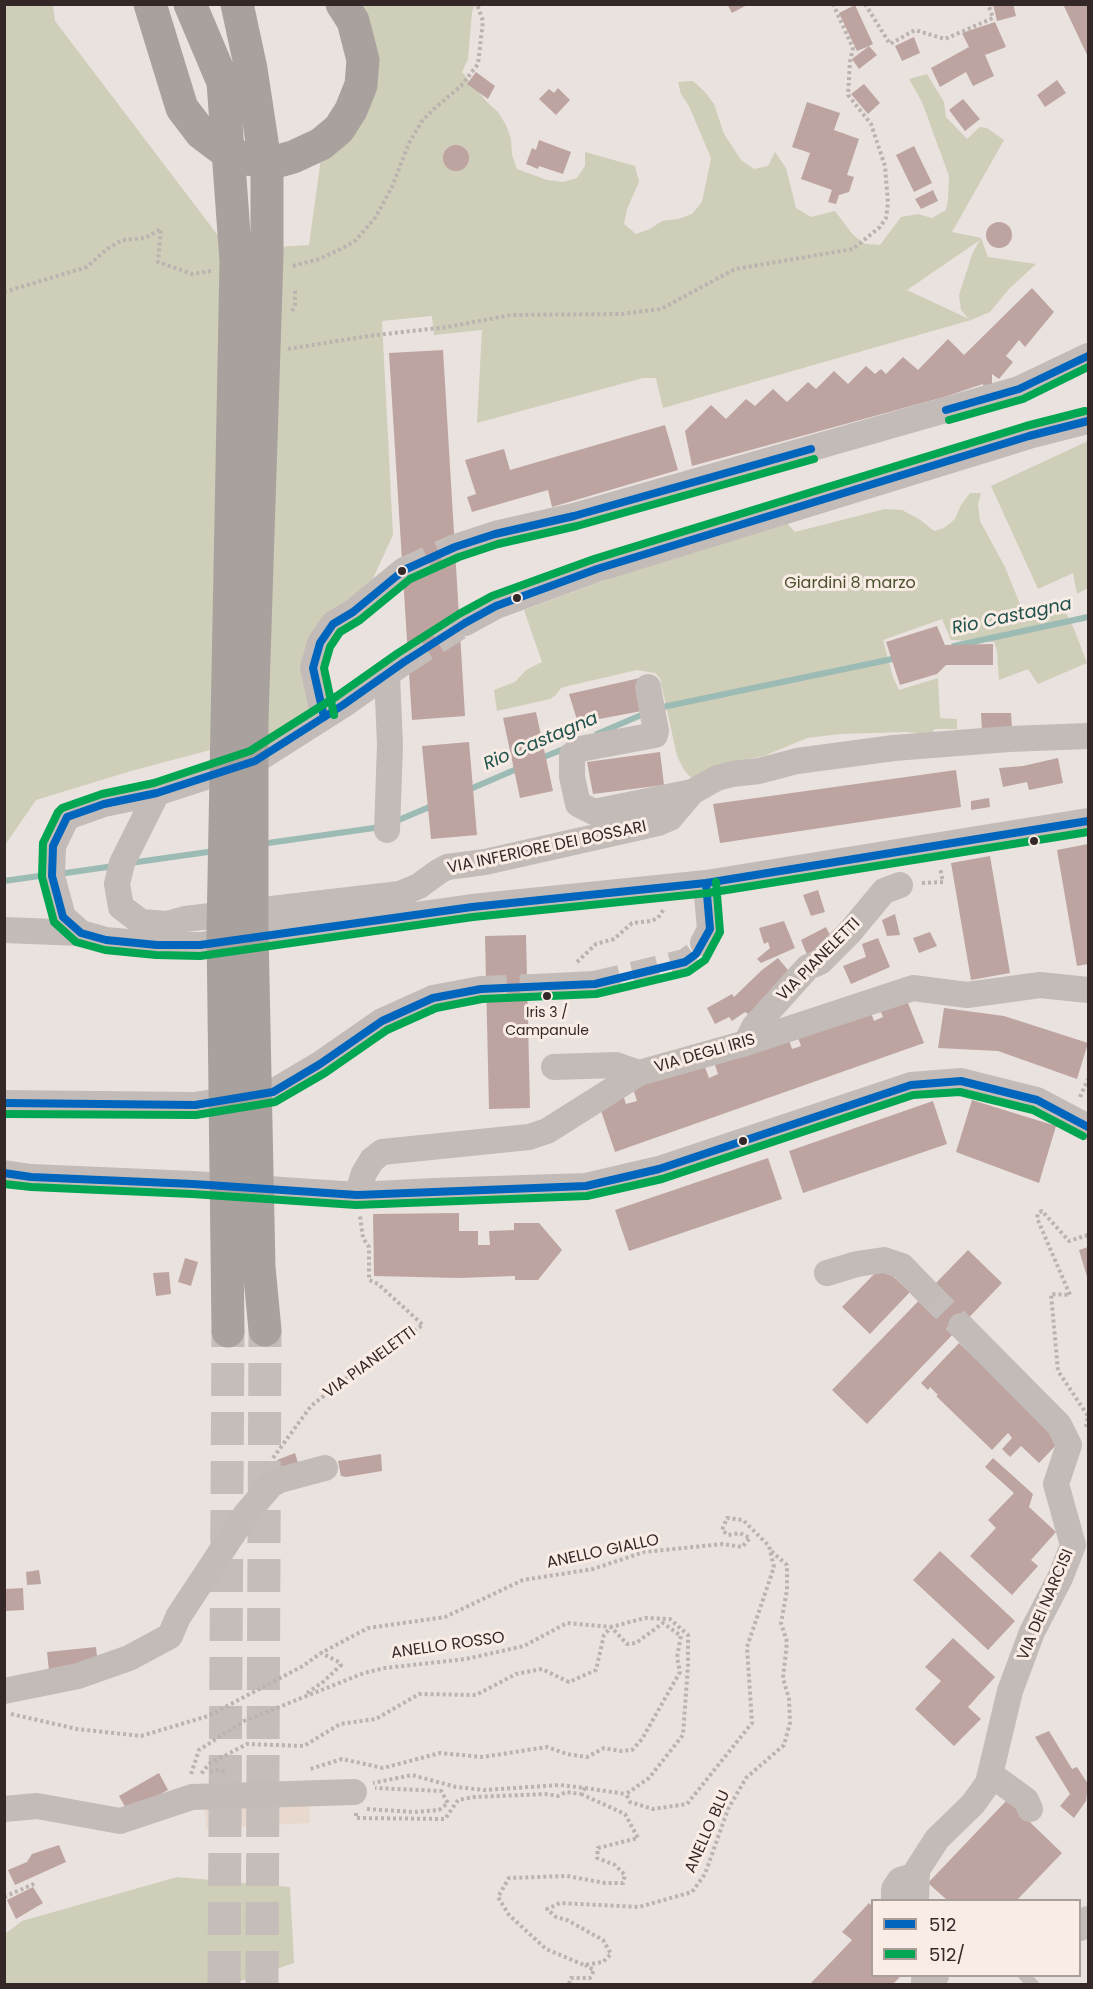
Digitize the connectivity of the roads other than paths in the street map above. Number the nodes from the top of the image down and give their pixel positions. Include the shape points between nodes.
1 (150, 4) edge
2 (190, 4) edge
3 (203, 4) edge
4 (237, 4) edge
5 (342, 4) edge
6 (223, 82) junction
7 (1089, 356) edge
8 (1089, 421) edge
9 (455, 547) tunnel mouth
10 (404, 570) tunnel mouth
11 (465, 623) tunnel mouth
12 (648, 687) dead end
13 (324, 717) junction
14 (1089, 736) edge
15 (692, 792) junction
16 (157, 793) junction
17 (1089, 821) edge
18 (387, 830) dead end
19 (706, 884) junction
20 (900, 885) road end
21 (4, 930) edge
22 (81, 933) junction
23 (703, 943) tunnel mouth
24 (595, 984) tunnel mouth
25 (534, 987) tunnel mouth
26 (481, 989) tunnel mouth
27 (1089, 990) edge
28 (746, 1043) junction
29 (554, 1067) dead end
30 (639, 1073) junction
31 (4, 1102) edge
32 (1089, 1127) edge
33 (4, 1173) edge
34 (357, 1196) junction
35 (244, 1267) junction
36 (827, 1273) dead end
37 (927, 1292) tunnel mouth
38 (961, 1326) tunnel mouth
39 (266, 1330) tunnel mouth
40 (228, 1331) tunnel mouth
41 (325, 1468) dead end
42 (4, 1691) edge
43 (990, 1774) junction
44 (359, 1789) road end
45 (4, 1809) edge
46 (1030, 1809) dead end
47 (917, 1875) junction
48 (894, 1899) edge
49 (916, 1899) edge

1 - 5 highway via 182,108 201,133 225,151 246,159 275,162 321,144 339,129 351,110 361,85 363,60 353,21
2 - 6 highway
3 - 6 highway
4 - 35 highway via 282,263 252,720 252,944
6 - 35 highway via 236,261 223,930
7 - 9 street via 1019,389
8 - 11 street via 597,569 496,606
10 - 13 street via 333,624 320,643 313,668
12 - 15 street via 655,735 580,749 572,755 578,804 594,812
13 - 16 street via 255,761
13 - 18 street via 395,668
14 - 15 street, VIA INFERIORE DEI BOSSARI via 894,748 797,761 717,778
15 - 16 street, VIA INFERIORE DEI BOSSARI via 670,818 658,823 447,867 400,894 167,924 141,922 121,907 117,884 122,862
16 - 22 street via 104,804 67,817 53,846 52,876 63,917
17 - 19 street
19 - 22 street via 472,907 200,945 105,940
19 - 23 street via 710,929
20 - 28 street, VIA PIANELETTI via 884,891 850,932 820,962 808,967 754,1027
21 - 22 street
24 - 25 street
26 - 31 street via 433,998 382,1021 320,1065 273,1092 195,1105
27 - 28 street, VIA DEGLI IRIS via 1040,985 967,995 913,988
28 - 30 street, VIA DEGLI IRIS
29 - 30 street via 616,1065
30 - 34 street, VIA DEGLI IRIS via 548,1131 530,1137 382,1152 364,1173
32 - 34 street via 1037,1100 961,1081 911,1085 659,1169 586,1186
33 - 34 street
35 - 39 highway
35 - 40 highway
36 - 37 street via 884,1260 902,1266
38 - 43 street, VIA DEI NARCISI via 1059,1425 1069,1445 1056,1484 1073,1545 1032,1632 1010,1691
41 - 42 street via 271,1485 241,1522 178,1617 170,1636 129,1658 78,1676
43 - 46 street via 1026,1800
43 - 47 street, VIA DEI NARCISI via 988,1784 973,1804 936,1839
44 - 45 street via 192,1797 120,1821 37,1806
47 - 48 street via 900,1880 894,1889
47 - 49 street, VIA DEI NARCISI

